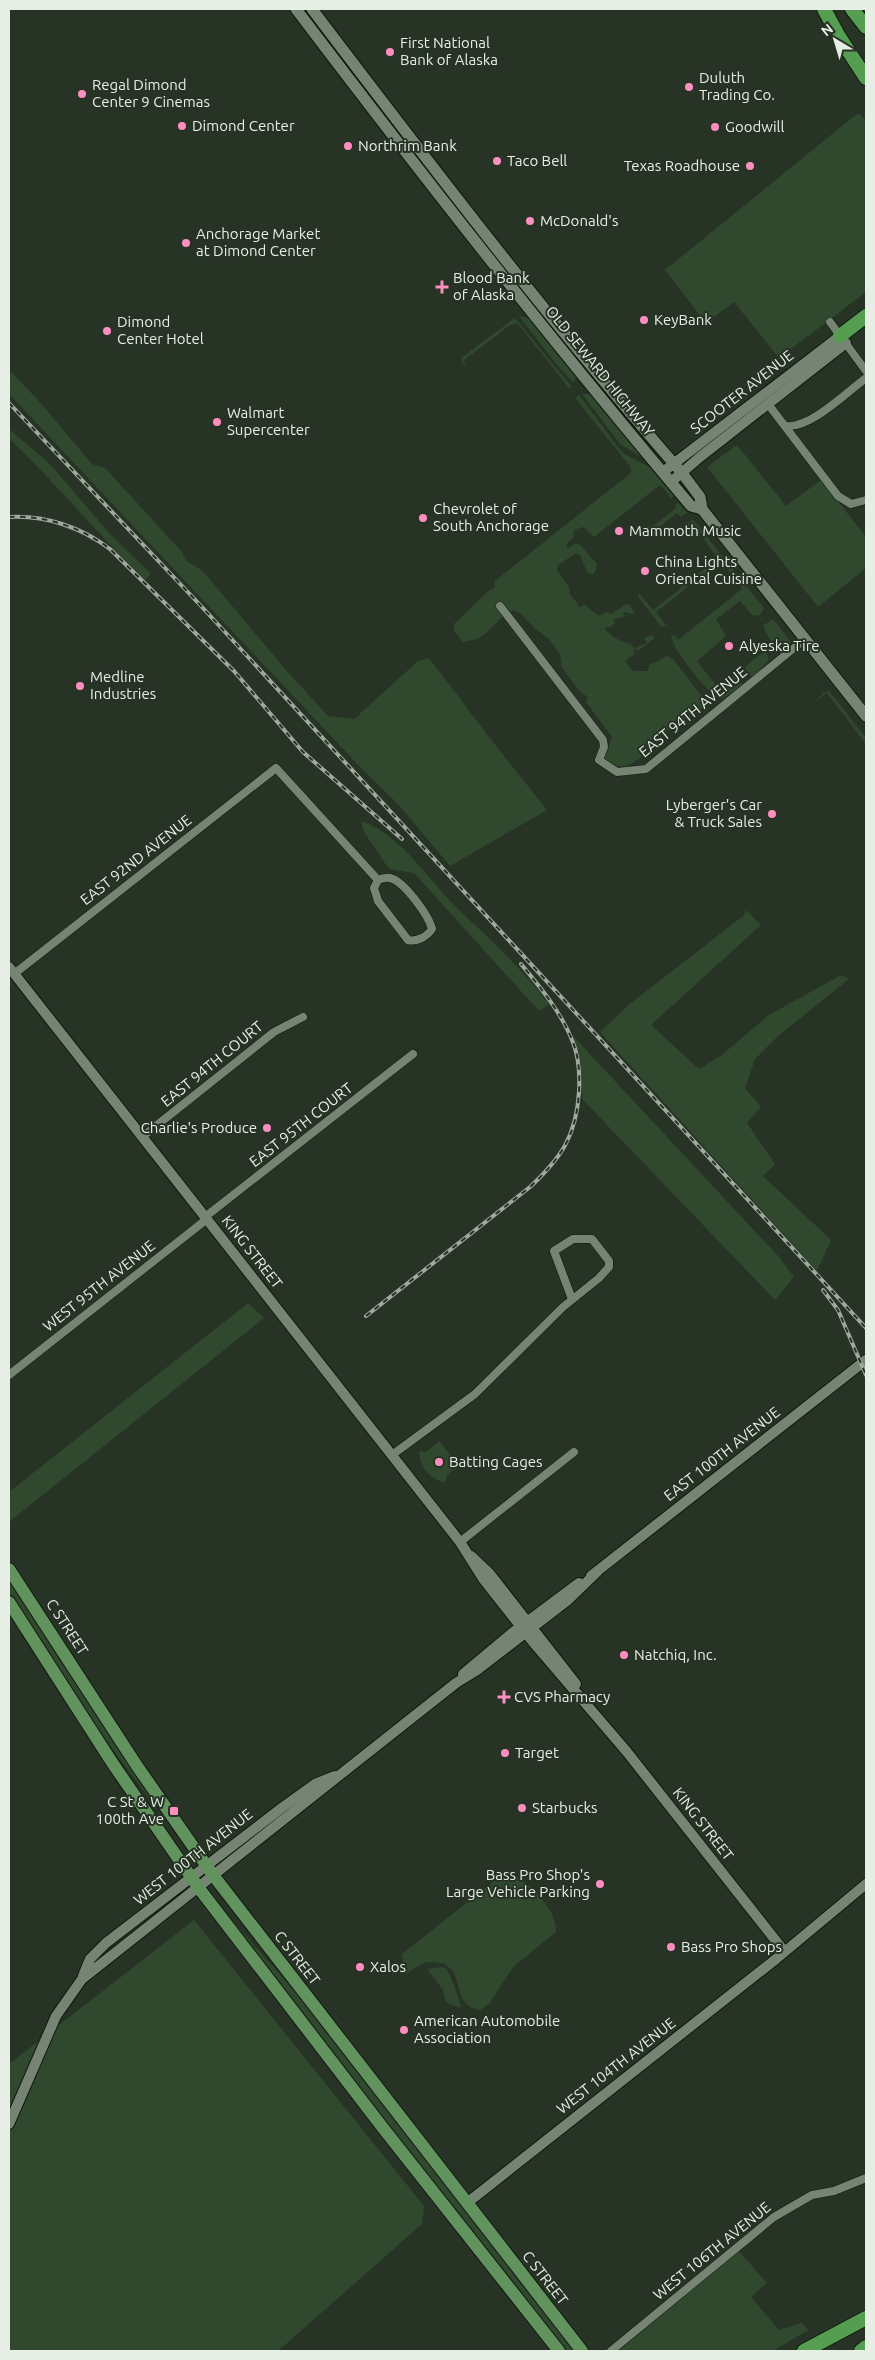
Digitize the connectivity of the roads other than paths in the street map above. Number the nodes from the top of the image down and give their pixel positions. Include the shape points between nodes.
1 (296, 9) edge
2 (304, 9) edge
3 (312, 9) edge
4 (825, 9) edge
5 (330, 32) junction
6 (866, 60) edge
7 (866, 78) edge
8 (866, 316) edge
9 (830, 322) dead end
10 (866, 328) edge
11 (843, 340) junction
12 (866, 371) edge
13 (866, 378) edge
14 (768, 404) junction
15 (786, 426) junction
16 (674, 464) junction
17 (663, 472) junction
18 (682, 473) junction
19 (671, 482) junction
20 (866, 500) edge
21 (702, 509) junction
22 (500, 606) dead end
23 (805, 639) junction
24 (866, 716) edge
25 (378, 880) junction
26 (10, 973) edge
27 (303, 1017) dead end
28 (413, 1054) dead end
29 (142, 1137) junction
30 (206, 1218) junction
31 (572, 1300) junction
32 (866, 1360) edge
33 (9, 1375) edge
34 (574, 1452) dead end
35 (392, 1455) junction
36 (460, 1542) junction
37 (9, 1569) edge
38 (9, 1602) edge
39 (526, 1627) junction
40 (339, 1774) junction
41 (305, 1791) junction
42 (284, 1820) junction
43 (209, 1871) junction
44 (194, 1882) junction
45 (866, 1884) edge
46 (784, 1952) junction
47 (9, 2124) edge
48 (866, 2178) edge
49 (466, 2203) junction
50 (866, 2311) edge
51 (866, 2318) edge
52 (866, 2347) edge
53 (807, 2350) edge
54 (559, 2351) edge
55 (582, 2351) edge
56 (611, 2351) edge
57 (861, 2351) edge

1 - 17 main road, OLD SEWARD HIGHWAY via 512,288
2 - 5 main road
3 - 5 main road, OLD SEWARD HIGHWAY
4 - 6 highway
4 - 7 highway
5 - 16 main road, OLD SEWARD HIGHWAY via 524,282
8 - 11 highway
9 - 11 street
10 - 11 highway
11 - 12 street
11 - 14 street, SCOOTER AVENUE
11 - 16 street, SCOOTER AVENUE
13 - 15 street via 808,421 796,427
14 - 15 street
14 - 18 street, SCOOTER AVENUE
15 - 20 street via 838,496 851,504
16 - 17 street, SCOOTER AVENUE
16 - 18 main road, OLD SEWARD HIGHWAY
17 - 19 main road, OLD SEWARD HIGHWAY
18 - 19 street, SCOOTER AVENUE
18 - 21 main road, OLD SEWARD HIGHWAY via 700,497
19 - 21 main road, OLD SEWARD HIGHWAY via 691,506
21 - 23 main road, OLD SEWARD HIGHWAY
22 - 23 street, EAST 94TH AVENUE via 603,740 600,760 617,772 646,769
23 - 24 main road, OLD SEWARD HIGHWAY
25 - 25 street via 374,888 378,901 408,940 428,935 432,930 428,918 400,883 389,878
25 - 26 street, EAST 92ND AVENUE via 276,768
26 - 29 street, KING STREET
27 - 29 street, EAST 94TH COURT via 274,1032
28 - 30 street, EAST 95TH COURT
29 - 30 street, KING STREET
30 - 33 street, WEST 95TH AVENUE
30 - 35 street, KING STREET
31 - 31 street via 609,1267 610,1262 592,1239 574,1239 554,1251
31 - 35 street via 475,1394
32 - 39 street, EAST 100TH AVENUE via 597,1572 578,1592
34 - 36 street
35 - 36 street, KING STREET
36 - 39 street, KING STREET via 480,1574
37 - 43 main road, C STREET
38 - 44 main road via 113,1764
39 - 40 street, WEST 100TH AVENUE via 470,1666 456,1683
39 - 46 street, KING STREET via 586,1697
40 - 41 street, WEST 100TH AVENUE
40 - 42 street, WEST 100TH AVENUE
41 - 42 street via 286,1811
41 - 43 street, WEST 100TH AVENUE
42 - 43 street, WEST 100TH AVENUE
43 - 44 street, WEST 100TH AVENUE
43 - 49 main road, C STREET
44 - 47 street, WEST 100TH AVENUE via 100,1948 90,1959 82,1979 56,2016
44 - 54 main road
45 - 46 street, WEST 104TH AVENUE
46 - 49 street, WEST 104TH AVENUE
48 - 56 street, WEST 106TH AVENUE via 834,2191 812,2195 774,2217
49 - 55 main road, C STREET
50 - 53 street
51 - 53 highway
52 - 57 highway

